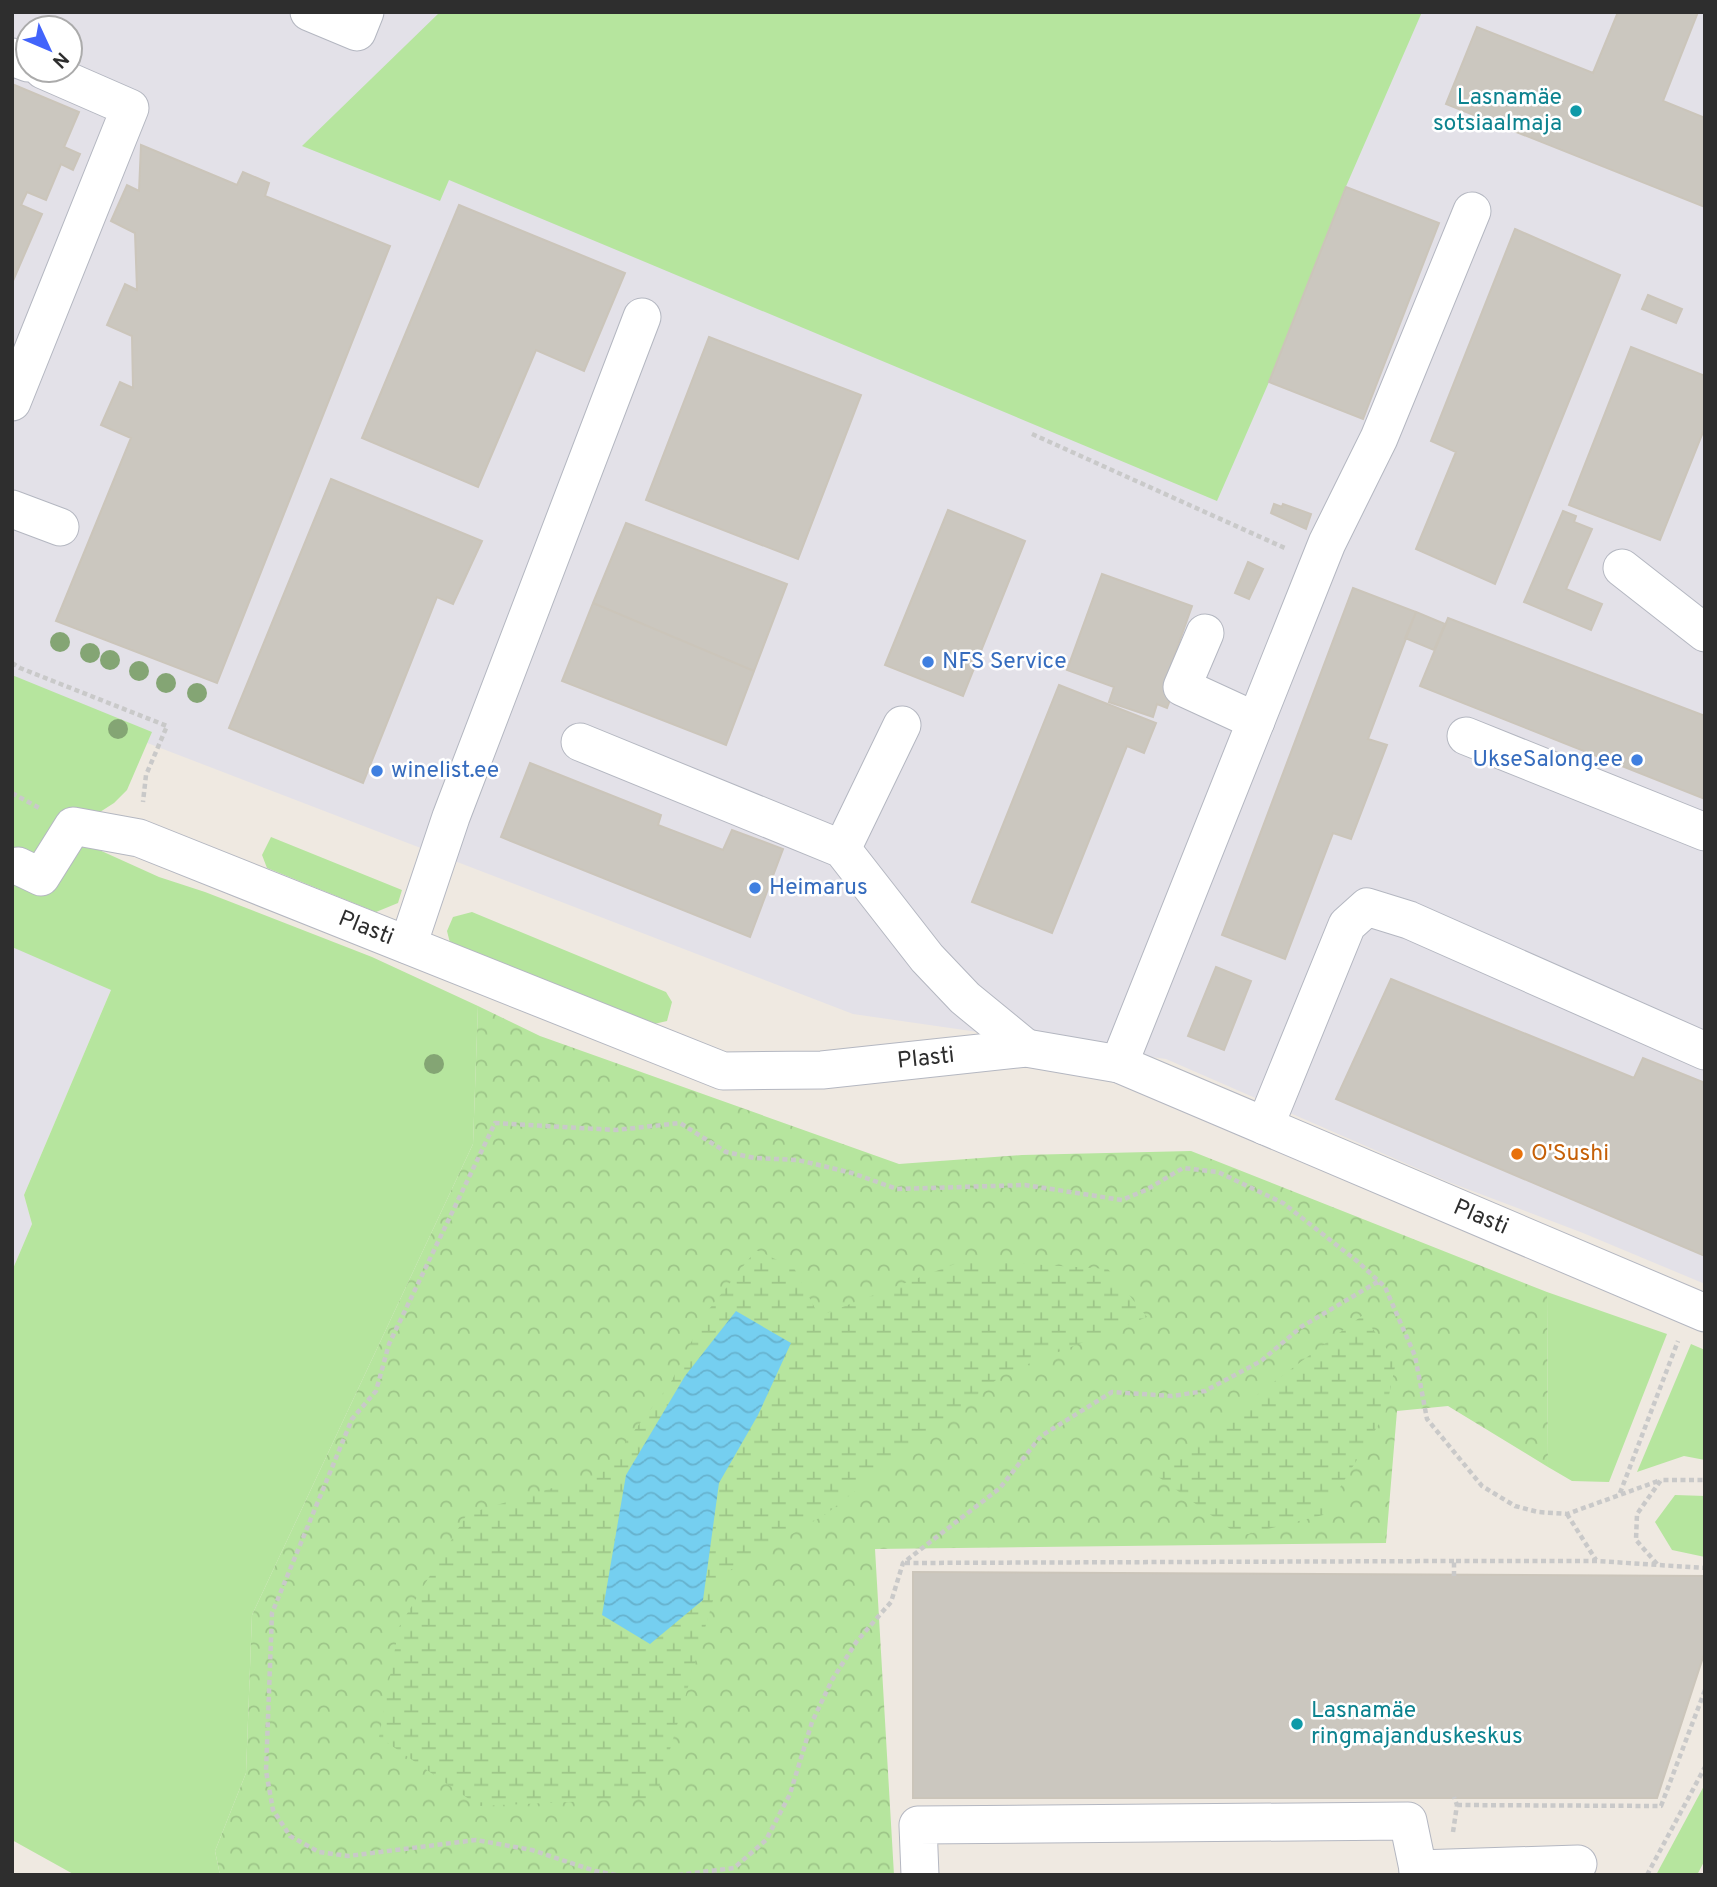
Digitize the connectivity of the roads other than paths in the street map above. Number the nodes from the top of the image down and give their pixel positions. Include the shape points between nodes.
1 (309, 12) edge
2 (365, 12) edge
3 (75, 84) edge
4 (1472, 211) dead end
5 (642, 317) dead end
6 (12, 402) edge
7 (12, 509) edge
8 (60, 527) dead end
9 (1622, 568) dead end
10 (1205, 633) dead end
11 (1705, 633) edge
12 (1256, 721) junction
13 (902, 725) dead end
14 (1466, 736) dead end
15 (580, 742) dead end
16 (1705, 832) edge
17 (842, 849) junction
18 (18, 866) dead end
19 (408, 945) junction
20 (1026, 1048) junction
21 (1705, 1051) edge
22 (1119, 1064) junction
23 (1265, 1126) junction
24 (1698, 1310) edge
25 (1578, 1864) dead end
26 (1418, 1872) edge
27 (920, 1875) edge

1 - 2 lane via 357,32
3 - 6 lane via 130,108
4 - 12 lane via 1379,438 1327,543
5 - 19 lane via 451,817
7 - 8 lane
9 - 11 lane
10 - 12 lane via 1182,687
12 - 22 lane
13 - 17 lane
14 - 16 lane
15 - 17 lane
17 - 20 lane via 927,958 964,998
18 - 19 lane, Plasti via 41,877 73,826 139,838
19 - 20 lane, Plasti via 723,1071 822,1070
20 - 22 lane, Plasti
21 - 23 lane via 1409,920 1367,907 1347,925
22 - 23 lane, Plasti
23 - 24 lane, Plasti
25 - 26 lane
26 - 27 lane via 1408,1821 918,1825

